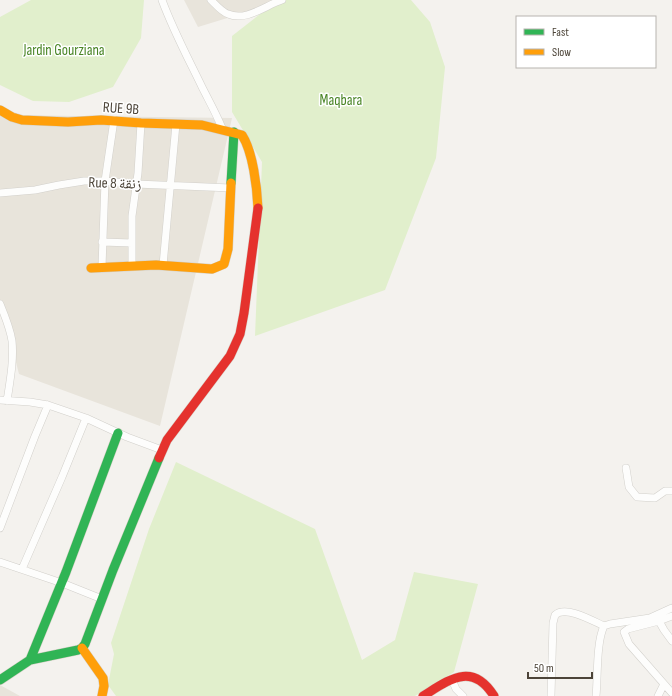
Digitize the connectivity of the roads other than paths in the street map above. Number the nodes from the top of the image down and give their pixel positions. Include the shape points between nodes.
1 (162, 0) edge
2 (211, 0) edge
3 (282, 0) edge
4 (0, 110) edge
5 (114, 120) junction
6 (141, 123) junction
7 (176, 124) junction
8 (222, 128) junction
9 (238, 133) junction
10 (105, 181) junction
11 (136, 184) junction
12 (169, 185) junction
13 (231, 188) junction
14 (0, 193) edge
15 (102, 242) junction
16 (132, 243) junction
17 (132, 265) junction
18 (162, 265) junction
19 (102, 267) junction
20 (91, 268) dead end
21 (0, 304) edge
22 (3, 401) edge
23 (48, 405) junction
24 (86, 418) junction
25 (118, 432) junction
26 (162, 450) junction
27 (626, 468) dead end
28 (672, 491) edge
29 (0, 528) edge
30 (0, 562) edge
31 (22, 569) junction
32 (62, 583) junction
33 (102, 599) junction
34 (672, 608) edge
35 (672, 616) edge
36 (659, 621) junction
37 (604, 626) junction
38 (672, 640) edge
39 (82, 648) junction
40 (30, 660) junction
41 (456, 678) junction
42 (0, 680) edge
43 (664, 684) junction
44 (672, 693) edge
45 (102, 696) edge
46 (423, 696) edge
47 (463, 696) edge
48 (494, 696) edge
49 (551, 696) edge
50 (596, 696) edge
51 (658, 696) edge

1 - 8 street
2 - 3 street via 226,14 232,16 245,16
4 - 5 street, RUE 9B via 22,120
5 - 6 street, RUE 9B
5 - 10 street
6 - 7 street, RUE 9B
6 - 11 street
7 - 8 street, RUE 9B
7 - 12 street
8 - 9 street, RUE 9B
9 - 13 street
9 - 26 street via 247,142 251,153 258,198 240,334 230,356
10 - 11 street, Rue 8 زنقة
10 - 14 street, Rue 8 زنقة via 84,181
10 - 15 street
11 - 12 street, Rue 8 زنقة
11 - 16 street
12 - 13 street, Rue 8 زنقة
12 - 18 street
13 - 18 street via 228,249 224,264 212,269
15 - 16 street
15 - 19 street
16 - 17 street
17 - 18 street
17 - 19 street
19 - 20 street
21 - 22 street via 12,341 11,367
22 - 23 street
23 - 24 street
23 - 29 street
24 - 25 street
24 - 31 street
25 - 26 street
25 - 32 street
26 - 33 street
27 - 28 street via 629,487 637,497 655,498 665,491
30 - 31 street
31 - 32 street
32 - 33 street
32 - 40 street
33 - 39 street
34 - 37 street via 650,618
35 - 36 street
36 - 38 street
36 - 43 street via 624,632 629,644
37 - 49 street via 569,612 555,615
37 - 50 street via 600,641
39 - 40 street
39 - 45 street via 103,678
40 - 42 street
41 - 46 street
41 - 47 street via 453,682
41 - 48 street via 464,676 478,680
43 - 44 street
43 - 51 street

